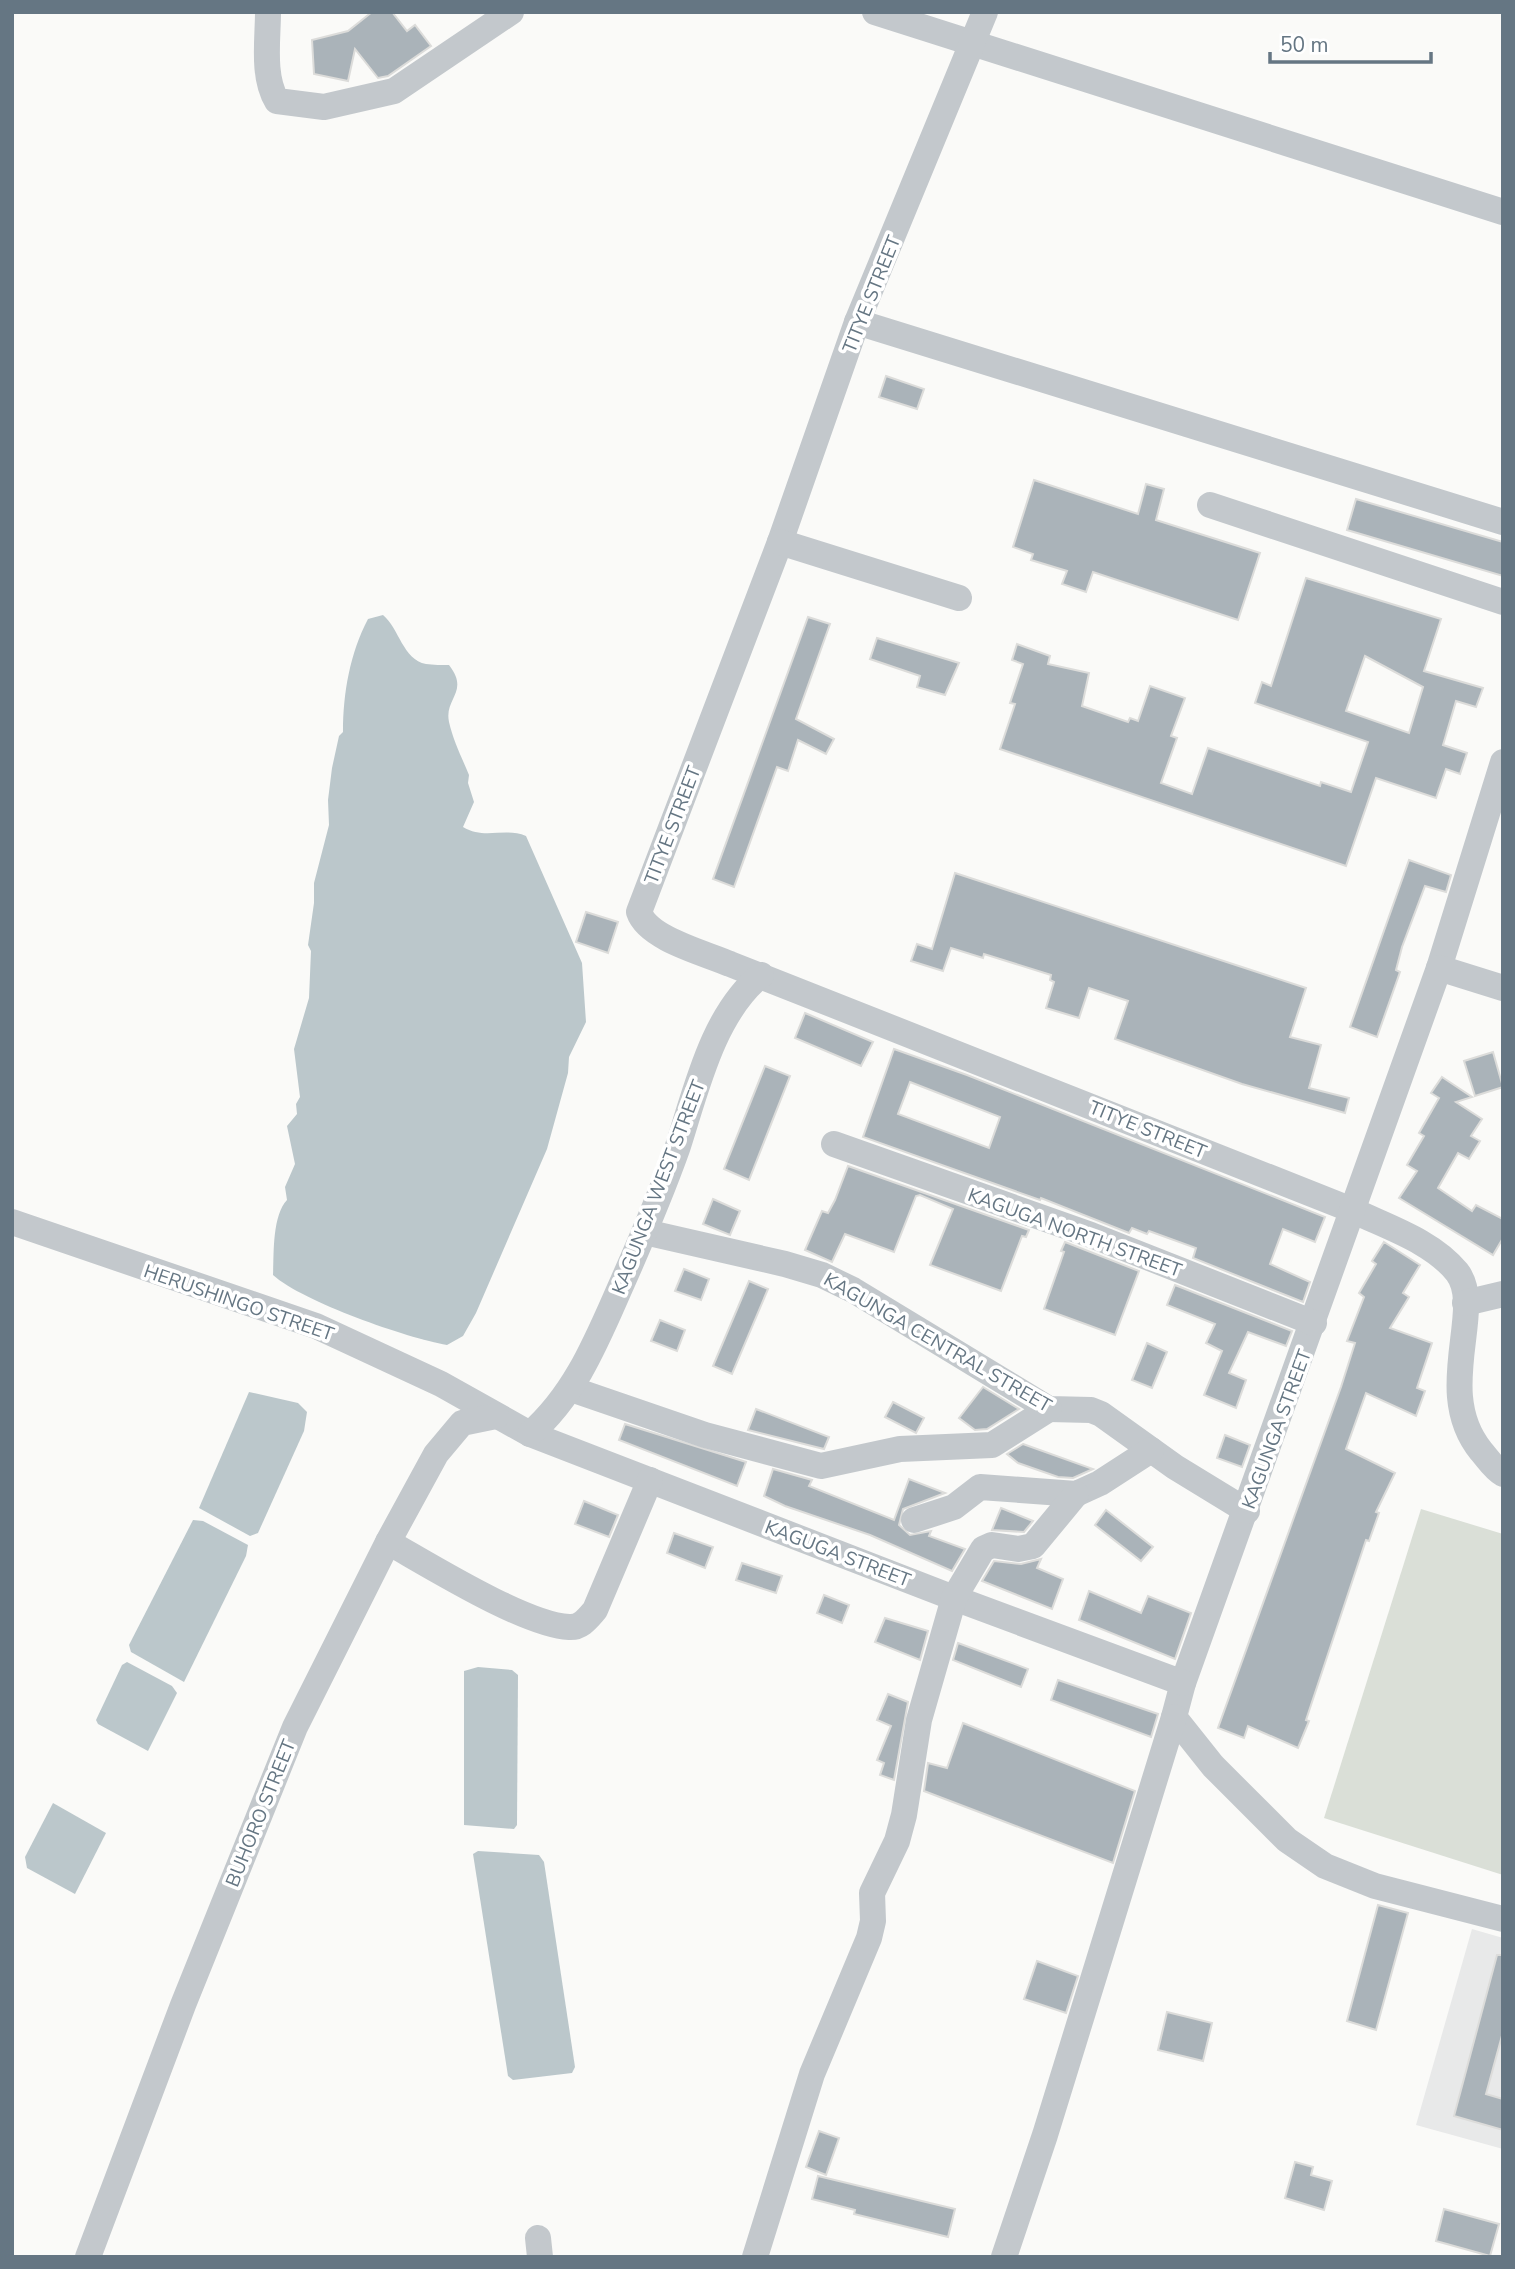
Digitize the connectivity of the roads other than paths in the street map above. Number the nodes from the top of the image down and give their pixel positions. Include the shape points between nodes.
1 (268, 12) edge
2 (511, 12) edge
3 (875, 12) edge
4 (985, 12) edge
5 (974, 46) junction
6 (1503, 212) edge
7 (857, 323) junction
8 (1210, 505) dead end
9 (1503, 522) edge
10 (780, 542) junction
11 (959, 598) dead end
12 (1503, 601) edge
13 (1503, 762) edge
14 (1439, 968) junction
15 (761, 975) junction
16 (1503, 988) edge
17 (834, 1144) dead end
18 (1352, 1210) junction
19 (12, 1222) edge
20 (645, 1233) junction
21 (1503, 1294) edge
22 (1465, 1303) junction
23 (1314, 1323) junction
24 (571, 1389) junction
25 (1049, 1409) junction
26 (496, 1416) junction
27 (530, 1434) junction
28 (1151, 1450) junction
29 (1503, 1474) edge
30 (650, 1480) junction
31 (1076, 1494) junction
32 (1247, 1511) junction
33 (914, 1520) dead end
34 (388, 1542) junction
35 (954, 1598) junction
36 (1183, 1683) junction
37 (1174, 1717) junction
38 (1503, 1919) edge
39 (88, 2257) edge
40 (755, 2257) edge
41 (1004, 2257) edge

1 - 2 street via 272,94 285,103 324,107 394,91
3 - 5 street
4 - 5 street, TITYE STREET
5 - 6 street
5 - 7 street, TITYE STREET
7 - 9 street
7 - 10 street, TITYE STREET
8 - 12 street
10 - 11 street
10 - 15 street, TITYE STREET via 639,912 643,923 655,932
13 - 14 street, KAGUNGA STREET
14 - 16 street
14 - 18 street, KAGUNGA STREET
15 - 18 street, TITYE STREET
15 - 20 street, KAGUNGA WEST STREET via 746,987 724,1020
17 - 23 street, KAGUGA NORTH STREET via 1091,1235
18 - 22 street, TITYE STREET via 1435,1251 1459,1274
18 - 23 street, KAGUNGA STREET
19 - 26 street, HERUSHINGO STREET via 316,1326 441,1384
20 - 24 street, KAGUNGA WEST STREET
20 - 25 street, KAGUNGA CENTRAL STREET via 822,1275
21 - 22 street
22 - 29 street via 1457,1392 1467,1434
23 - 32 street, KAGUNGA STREET
24 - 25 street via 705,1435 821,1466 900,1449 992,1445
24 - 27 street, KAGUNGA WEST STREET
25 - 28 street, KAGUNGA CENTRAL STREET via 1101,1414
26 - 27 street, KAGUGA STREET
26 - 34 street, BUHORO STREET via 462,1423 436,1454
27 - 30 street, KAGUGA STREET
28 - 31 street
28 - 32 street, KAGUNGA CENTRAL STREET
30 - 34 street via 595,1610 584,1623 570,1628 530,1616
30 - 35 street, KAGUGA STREET
31 - 33 street via 981,1488 954,1507
31 - 35 street via 1033,1546 983,1549
32 - 36 street, KAGUNGA STREET
34 - 39 street, BUHORO STREET via 295,1727
35 - 36 street, KAGUGA STREET
35 - 40 street via 919,1720 904,1815 872,1894 869,1938 812,2074
36 - 37 street, KAGUNGA STREET
37 - 38 street via 1213,1766 1287,1840 1325,1866 1376,1886
37 - 41 street, KAGUNGA STREET

